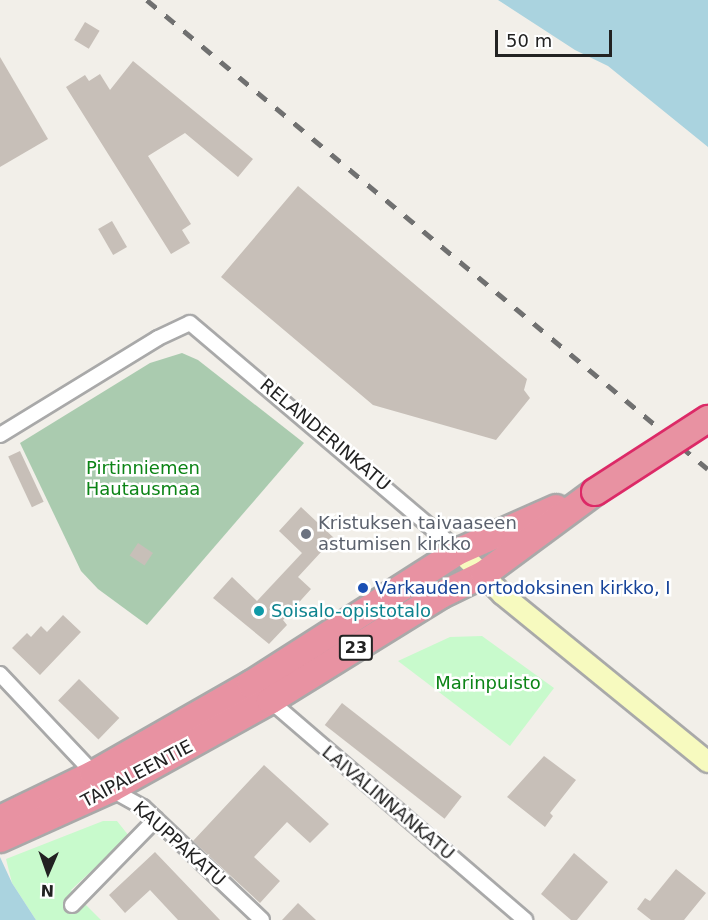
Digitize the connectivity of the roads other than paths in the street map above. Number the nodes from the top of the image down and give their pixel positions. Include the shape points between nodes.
1 (708, 419) edge
2 (0, 435) edge
3 (589, 496) junction
4 (459, 551) junction
5 (484, 574) junction
6 (0, 674) edge
7 (251, 684) junction
8 (270, 701) junction
9 (708, 762) edge
10 (102, 782) junction
11 (37, 814) junction
12 (0, 819) edge
13 (156, 819) junction
14 (0, 839) edge
15 (72, 905) dead end
16 (262, 920) edge
17 (525, 920) edge

1 - 3 highway, 23, bridge
2 - 4 street, RELANDERINKATU via 189,323
3 - 4 highway, 23
3 - 5 highway, 23
4 - 5 main road, RELANDERINKATU
4 - 7 highway, 23
5 - 8 highway, 23 via 441,595
5 - 9 main road, RELANDERINKATU
6 - 10 street, KAUPPAKATU
7 - 8 street, LAIVALINNANKATU
7 - 10 highway, TAIPALEENTIE / 23
8 - 10 highway, TAIPALEENTIE / 23
8 - 17 street, LAIVALINNANKATU
10 - 11 highway, TAIPALEENTIE / 23
10 - 13 street, KAUPPAKATU
11 - 12 highway, TAIPALEENTIE / 23
11 - 14 highway, TAIPALEENTIE / 23
13 - 15 street
13 - 16 street, KAUPPAKATU

